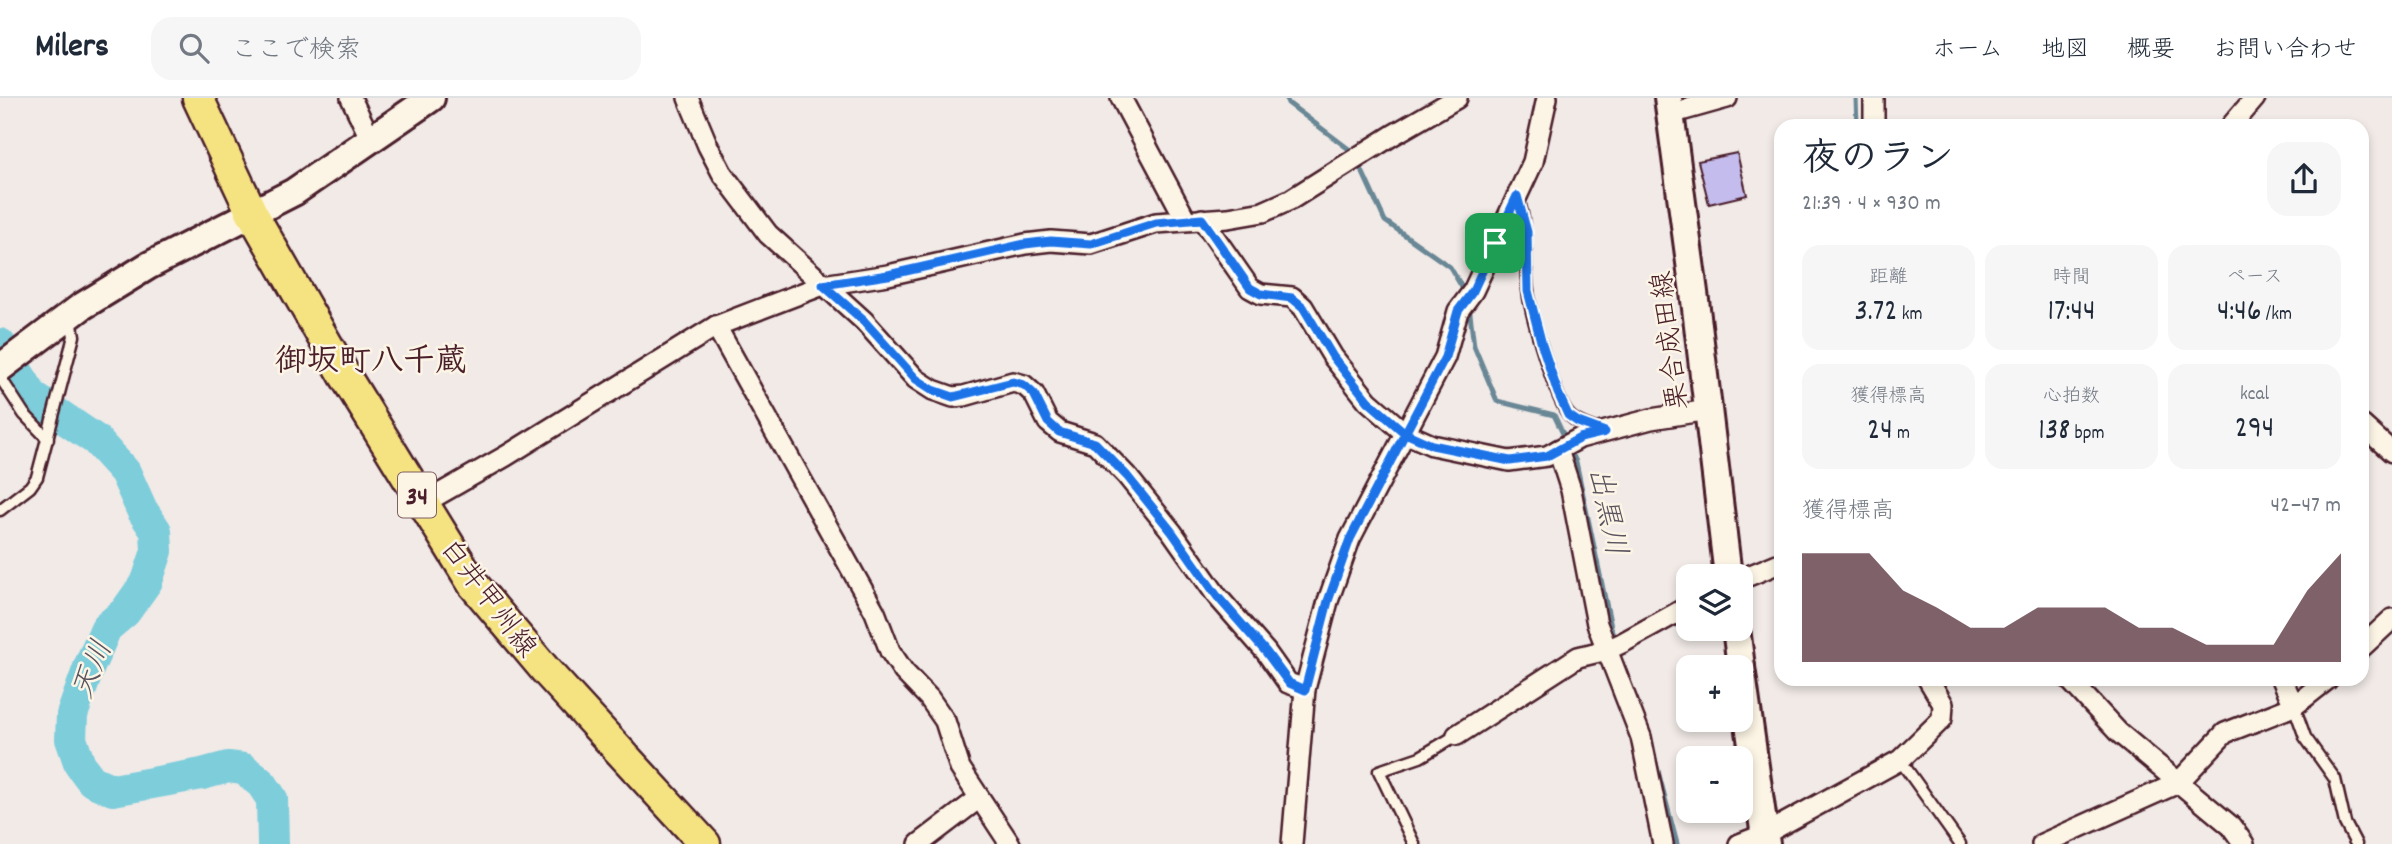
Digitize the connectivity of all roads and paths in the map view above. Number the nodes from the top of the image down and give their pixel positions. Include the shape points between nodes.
1 (198, 98) edge
2 (351, 98) edge
3 (431, 98) edge
4 (688, 98) edge
5 (1121, 98) edge
6 (1457, 98) edge
7 (1547, 98) edge
8 (1727, 98) edge
9 (1874, 98) edge
10 (2255, 98) edge
11 (1669, 106) edge
12 (1874, 119) edge
13 (2237, 119) edge
14 (371, 140) junction
15 (1517, 196) junction
16 (252, 213) junction
17 (1194, 219) junction
18 (823, 285) junction
19 (70, 316) junction
20 (716, 326) junction
21 (0, 368) edge
22 (0, 377) edge
23 (1708, 410) junction
24 (2369, 431) edge
25 (1605, 432) junction
26 (1405, 433) junction
27 (49, 435) junction
28 (1558, 450) junction
29 (2392, 452) edge
30 (422, 504) junction
31 (0, 510) edge
32 (1727, 564) edge
33 (1774, 565) edge
34 (1753, 574) edge
35 (1676, 613) edge
36 (2392, 619) edge
37 (2369, 641) edge
38 (1615, 647) junction
39 (1932, 686) edge
40 (2075, 686) edge
41 (2285, 686) edge
42 (2319, 686) edge
43 (1305, 690) junction
44 (2294, 706) junction
45 (1750, 732) edge
46 (1457, 735) joint
47 (1900, 760) junction
48 (2178, 783) junction
49 (978, 799) junction
50 (1766, 839) edge
51 (705, 844) edge
52 (919, 844) edge
53 (1010, 844) edge
54 (1292, 844) edge
55 (1414, 844) edge
56 (1663, 844) edge
57 (1739, 844) edge
58 (1960, 844) edge
59 (2042, 844) edge
60 (2244, 844) edge
61 (2356, 844) edge

1 - 16 main road, 白井甲州線 / 34
2 - 14 street
3 - 14 main road
4 - 18 street via 722,173 768,234
5 - 17 street
6 - 17 street via 1290,200 1263,212
7 - 15 street via 1533,162
8 - 11 street
9 - 12 street
10 - 13 street
11 - 23 main road, 栗合成田線
14 - 16 main road via 295,192
15 - 25 lane via 1527,232 1528,291 1558,393 1568,415
15 - 26 street via 1473,291 1459,309 1445,357
16 - 19 main road via 148,266
16 - 30 main road, 白井甲州線 / 34
17 - 18 street via 1156,223 1091,244 1025,244
17 - 26 street via 1250,288 1292,298 1303,307 1333,357 1368,401
18 - 20 street
18 - 43 street via 864,321 916,379 933,390 953,397 1013,382 1024,385 1059,432 1095,443 1127,476 1289,683
19 - 21 main road
19 - 27 lane via 74,336
20 - 30 street
20 - 49 street via 875,612 890,652 945,721 960,768
22 - 27 lane via 24,414
23 - 25 street
23 - 32 main road, 栗合成田線
24 - 29 street
25 - 28 street
26 - 28 street via 1432,445 1510,461
26 - 43 street via 1350,539
27 - 31 lane via 37,477
28 - 38 street via 1571,490 1597,624
30 - 51 main road, 白井甲州線 / 34 via 473,584 511,631
33 - 34 street
35 - 38 street
36 - 37 street
38 - 46 street via 1578,657
38 - 56 street via 1641,737
39 - 47 street via 1943,704 1942,719
40 - 48 street via 2118,732
41 - 44 street
42 - 44 street
43 - 54 street
44 - 48 street via 2225,733
44 - 61 lane via 2305,737 2335,779 2345,823
45 - 50 main road
46 - 55 lane via 1420,757 1379,771
47 - 50 street
47 - 58 lane
48 - 59 street
48 - 60 street via 2231,826
49 - 52 street
49 - 53 street
50 - 57 street

